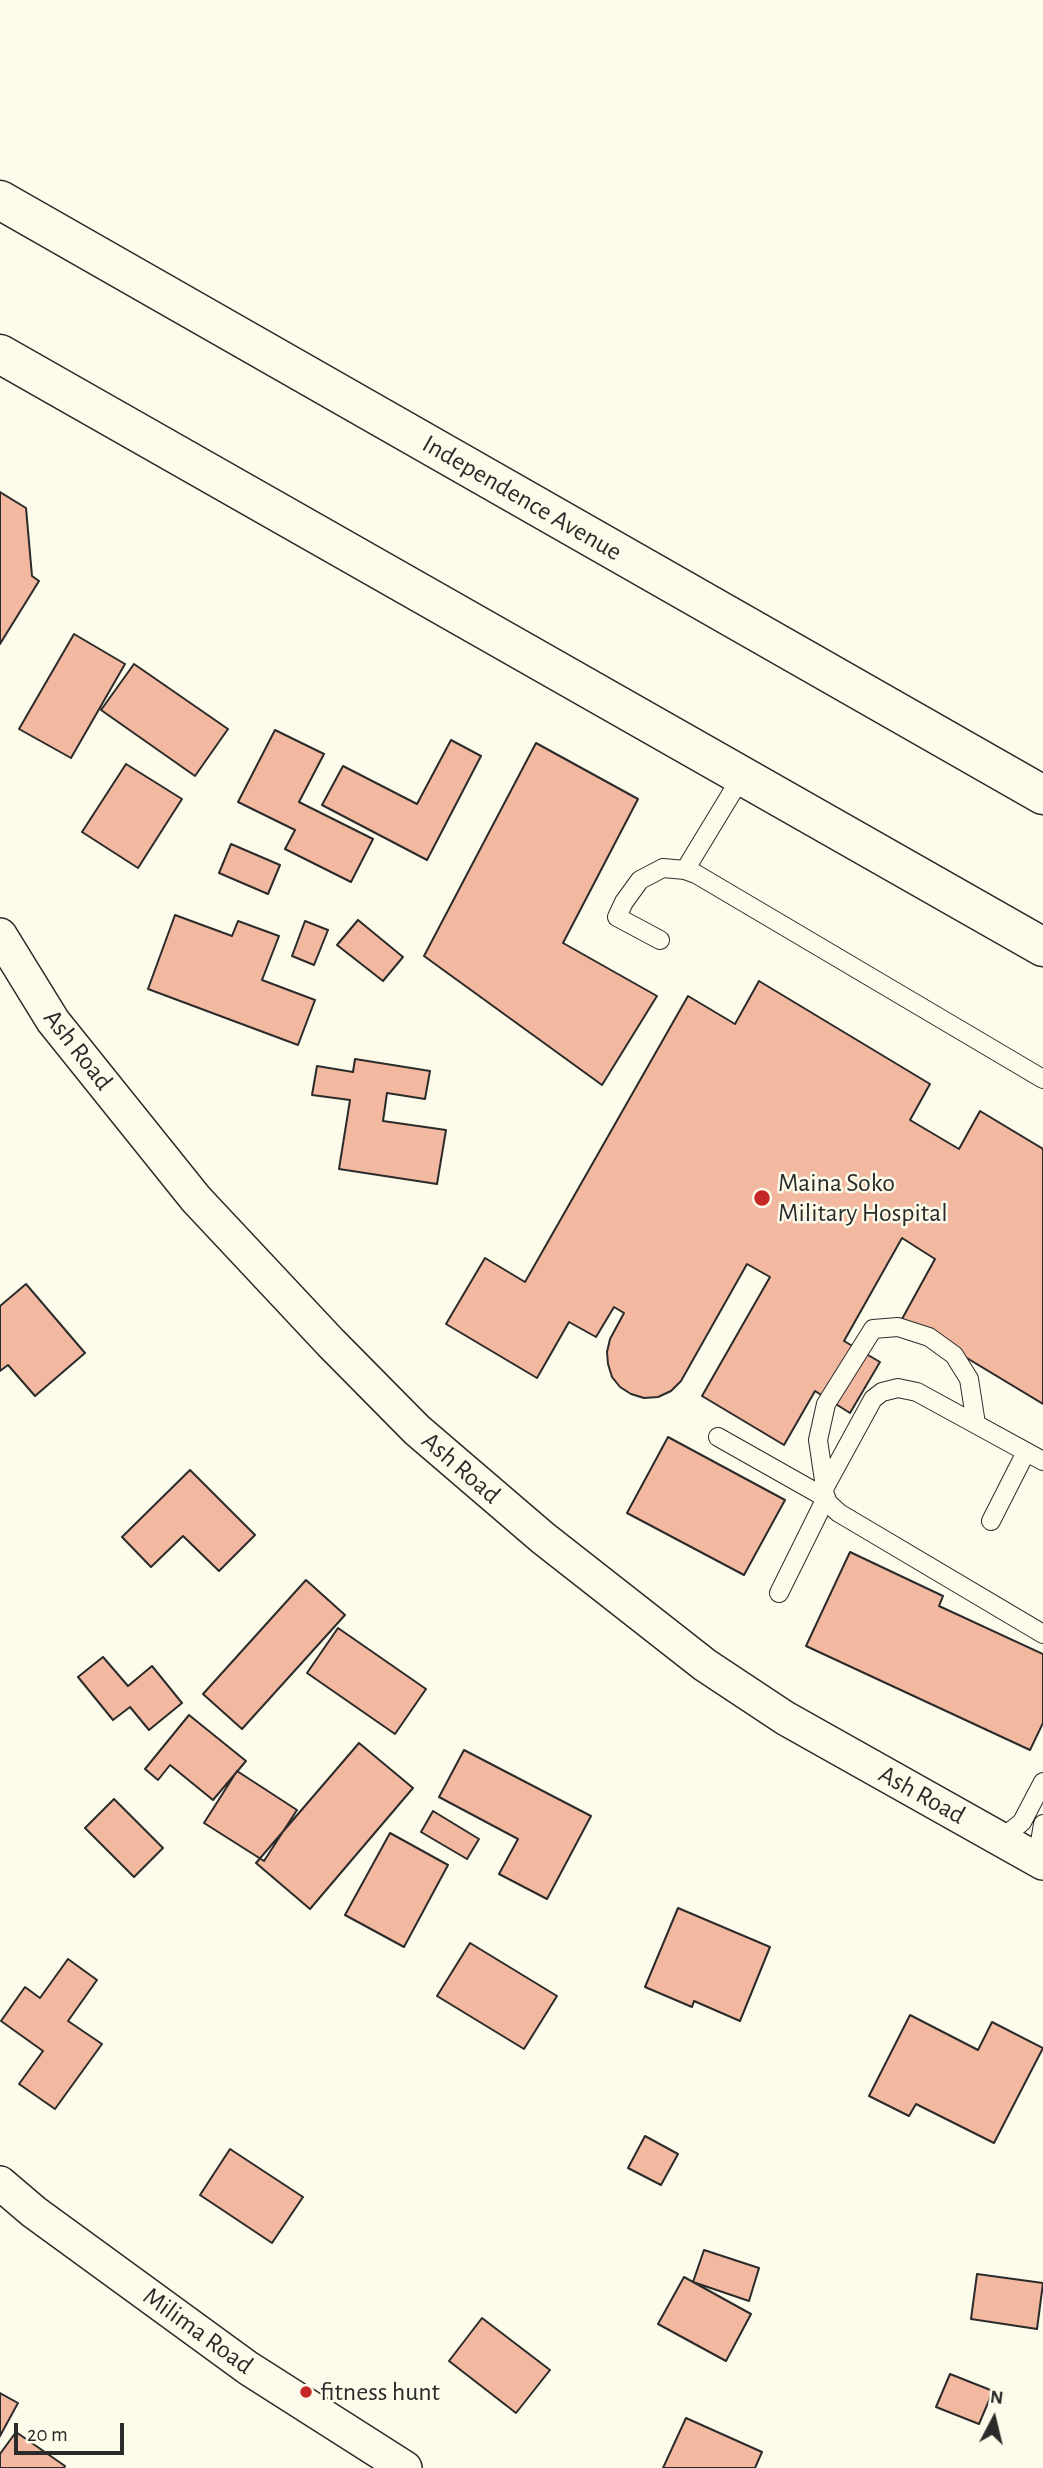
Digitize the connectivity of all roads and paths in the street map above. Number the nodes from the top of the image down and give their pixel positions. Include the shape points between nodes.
1 (0, 200) edge
2 (0, 354) edge
3 (742, 776) junction
4 (1043, 795) edge
5 (685, 870) junction
6 (0, 936) edge
7 (660, 940) dead end
8 (1043, 947) edge
9 (1043, 1079) edge
10 (976, 1424) junction
11 (718, 1437) dead end
12 (1026, 1452) junction
13 (1043, 1461) edge
14 (825, 1492) junction
15 (991, 1521) dead end
16 (779, 1592) dead end
17 (1043, 1634) edge
18 (1043, 1782) edge
19 (1043, 1824) edge
20 (1001, 1839) junction
21 (1040, 1861) edge
22 (0, 2183) edge
23 (405, 2468) edge

1 - 4 main road, Independence Avenue
2 - 3 main road
3 - 5 lane
3 - 8 main road
5 - 7 lane via 663,868 640,880 617,917
5 - 9 lane
6 - 20 street, Ash Road via 52,1021 196,1199 416,1430 543,1538 705,1665 785,1718
10 - 12 lane
10 - 14 lane via 917,1392 898,1388 882,1392 873,1399
10 - 14 lane via 969,1379 954,1355 929,1338 898,1327 873,1329 826,1404 818,1440
11 - 14 lane
12 - 13 lane
12 - 15 lane
14 - 16 lane
14 - 17 lane via 839,1513
18 - 20 lane via 1022,1822
19 - 21 lane
20 - 21 street, Ash Road
22 - 23 street, Milima Road via 248,2368

